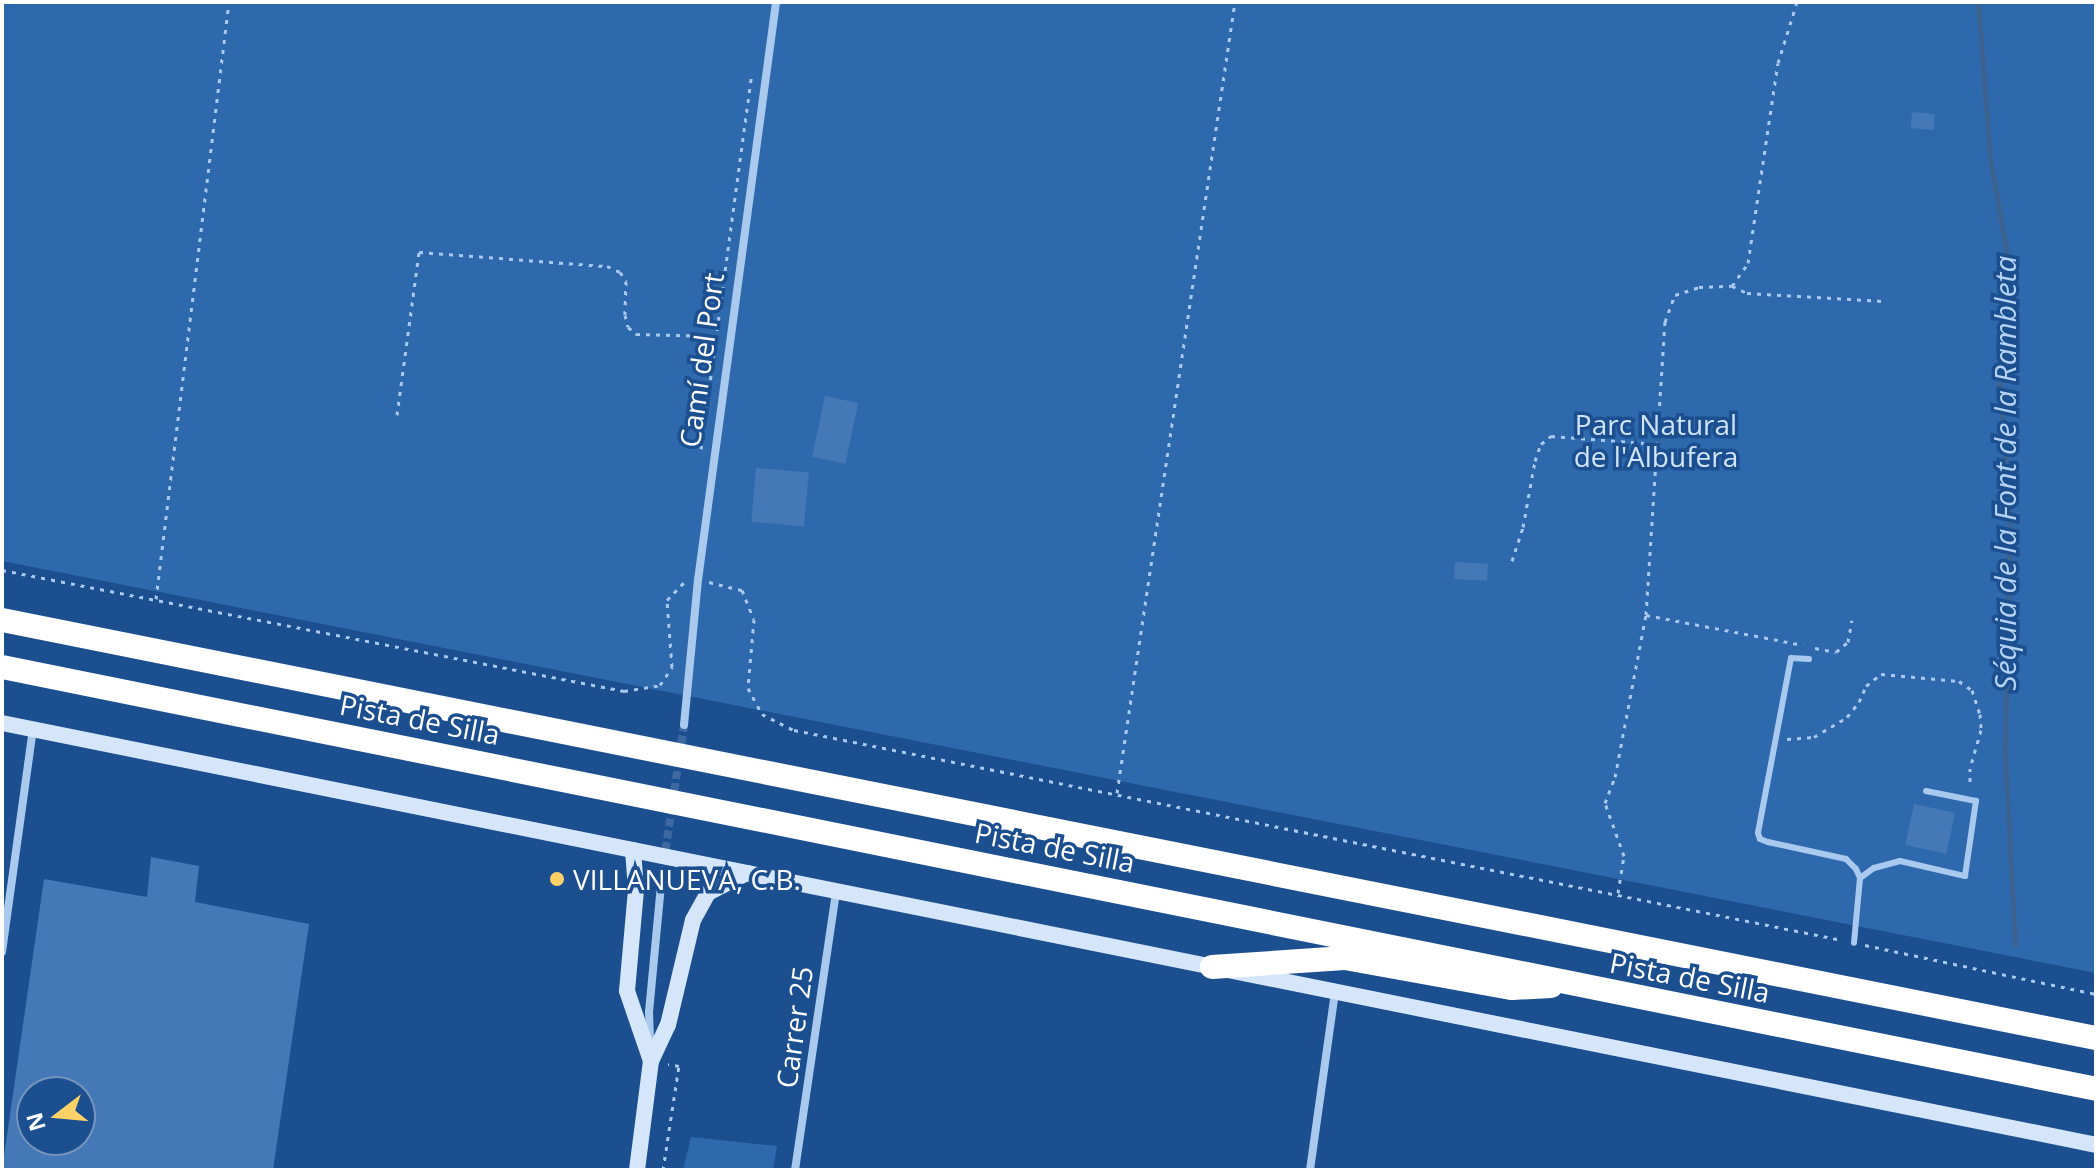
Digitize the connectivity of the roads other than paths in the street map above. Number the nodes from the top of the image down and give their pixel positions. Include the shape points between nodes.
1 (776, 2) edge
2 (2, 620) edge
3 (1809, 659) dead end
4 (2, 667) edge
5 (2, 723) edge
6 (684, 725) tunnel mouth
7 (33, 729) junction
8 (1926, 791) dead end
9 (633, 850) junction
10 (747, 873) junction
11 (662, 874) tunnel mouth
12 (1860, 878) junction
13 (836, 891) junction
14 (1854, 943) road end
15 (2, 952) edge
16 (1212, 967) junction
17 (1571, 984) junction
18 (1335, 992) junction
19 (2096, 1038) edge
20 (651, 1061) junction
21 (2096, 1089) edge
22 (2096, 1145) edge
23 (637, 1170) edge
24 (795, 1170) edge
25 (1310, 1170) edge

1 - 6 street, Camí del Port via 698,580
2 - 19 highway, Pista de Silla
3 - 12 lane via 1791,658 1758,823 1760,839 1846,859
4 - 17 highway, Pista de Silla
5 - 7 street
7 - 9 street
7 - 15 street
8 - 12 lane via 1976,801 1965,876 1900,861
9 - 10 street
9 - 20 street via 636,890 627,991
10 - 13 street
10 - 20 street via 708,893 693,920 668,1025
11 - 20 street via 649,1012
12 - 14 lane
13 - 16 street
13 - 24 street, Carrer 25
16 - 17 highway via 1345,958 1512,988
16 - 18 street
17 - 21 highway, Pista de Silla
18 - 22 street
18 - 25 street
20 - 23 street

